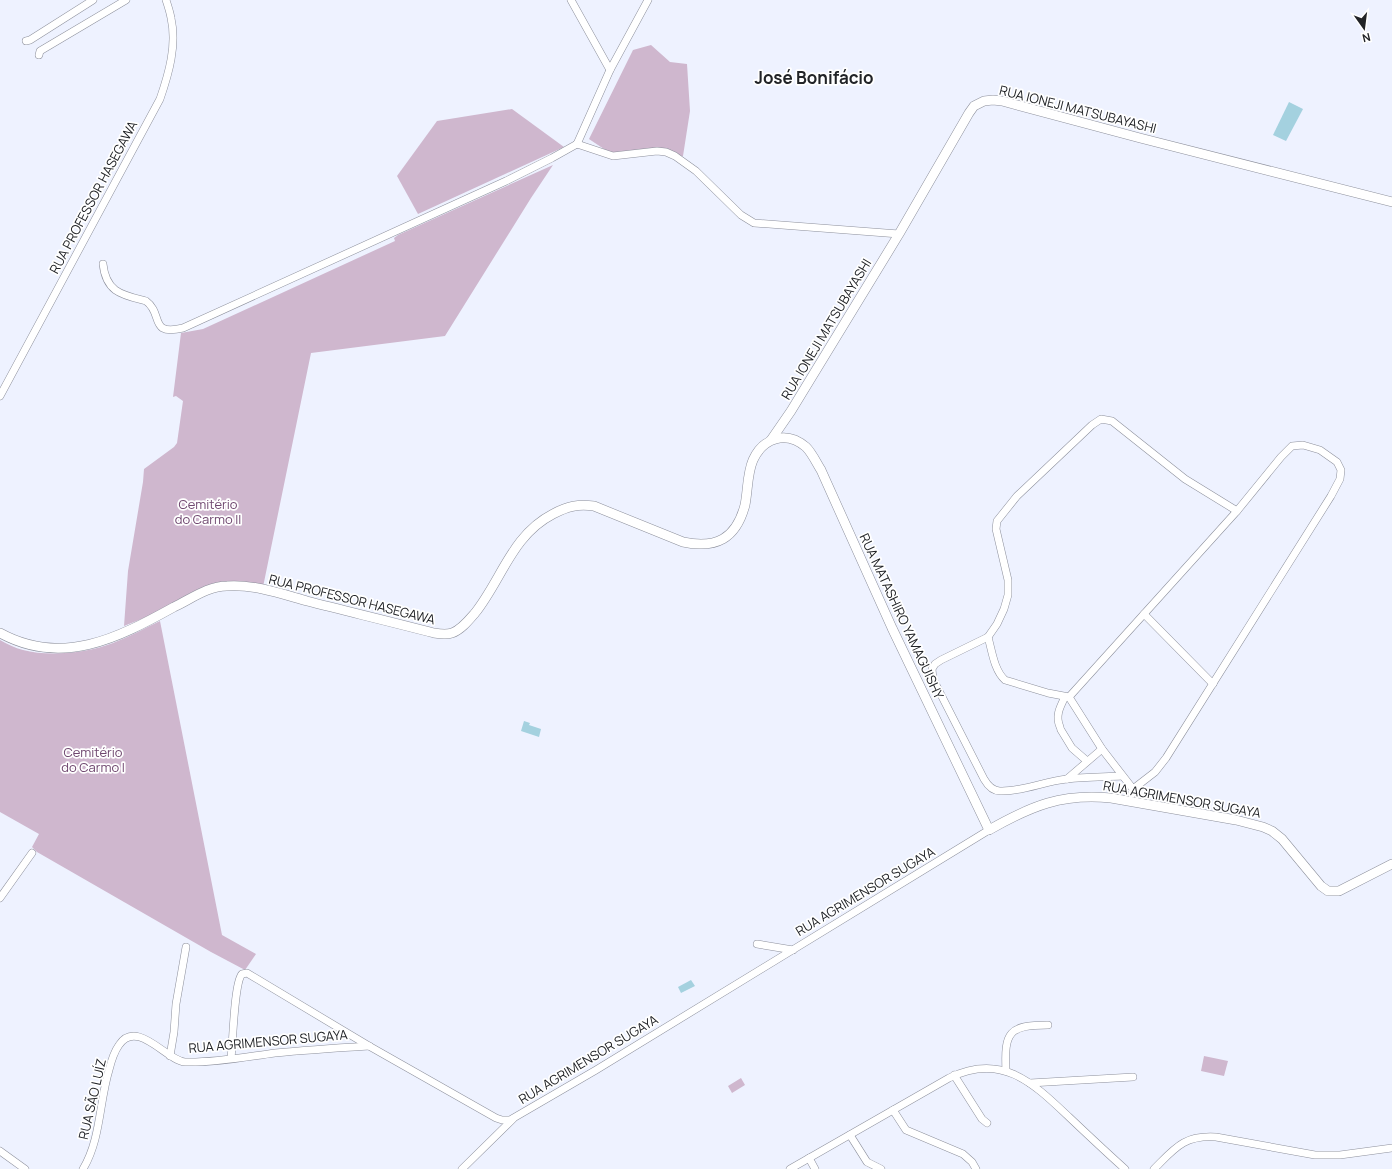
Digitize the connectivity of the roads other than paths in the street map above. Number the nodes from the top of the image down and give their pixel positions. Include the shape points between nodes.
1 (93, 0) edge
2 (126, 0) edge
3 (166, 0) edge
4 (571, 0) edge
5 (648, 0) edge
6 (26, 41) dead end
7 (39, 55) dead end
8 (610, 70) junction
9 (577, 144) junction
10 (1392, 202) edge
11 (899, 234) junction
12 (103, 264) dead end
13 (1, 390) edge
14 (771, 440) junction
15 (1237, 511) junction
16 (1144, 614) junction
17 (0, 633) edge
18 (988, 637) junction
19 (1213, 684) junction
20 (1067, 697) junction
21 (1102, 749) junction
22 (1087, 761) junction
23 (1122, 776) junction
24 (1067, 779) junction
25 (1132, 795) junction
26 (989, 830) junction
27 (32, 853) dead end
28 (1392, 864) edge
29 (0, 898) edge
30 (757, 944) dead end
31 (186, 947) dead end
32 (793, 950) junction
33 (1048, 1025) dead end
34 (369, 1046) junction
35 (170, 1056) junction
36 (231, 1058) junction
37 (1006, 1071) junction
38 (954, 1076) junction
39 (1133, 1077) dead end
40 (1030, 1083) junction
41 (893, 1110) junction
42 (513, 1119) junction
43 (987, 1123) dead end
44 (850, 1135) junction
45 (1392, 1148) edge
46 (0, 1151) edge
47 (809, 1158) junction
48 (26, 1169) edge
49 (83, 1169) edge
50 (462, 1169) edge
51 (790, 1169) edge
52 (815, 1169) edge
53 (881, 1169) edge
54 (976, 1169) edge
55 (1125, 1169) edge
56 (1154, 1169) edge

1 - 6 street
2 - 7 street via 40,51
3 - 13 street, RUA PROFESSOR HASEGAWA via 173,36 168,77 160,99
4 - 8 street
5 - 8 street
8 - 9 street
9 - 11 street via 613,156 657,151 675,156 696,171 741,215 754,223
9 - 12 street via 506,181 183,328 161,328 149,303 122,295 113,289
10 - 11 main road, RUA IONEJI MATSUBAYASHI via 993,100 979,103 969,113
11 - 14 main road, RUA IONEJI MATSUBAYASHI
14 - 17 main road, RUA PROFESSOR HASEGAWA via 761,448 753,462 740,521 730,534 719,542 707,545 683,542 594,506 570,506 531,528 510,556 479,607 452,633 434,633 262,589 229,585 210,588 140,626 84,646 57,649 30,645
14 - 26 main road, RUA MATASHIRO YAMAGUISHY via 794,440 806,447 814,457 892,628
15 - 16 street
15 - 18 street via 1185,479 1112,421 1101,419 1092,424 1017,496 998,521 996,529 1008,580 1008,595 997,624
15 - 19 street via 1292,446 1303,445 1320,450 1337,462 1341,470 1340,479 1331,496
16 - 19 street
16 - 20 street
18 - 20 street via 1000,676 1005,680
18 - 24 street via 941,660 932,669 933,680 984,779 988,786 999,791 1009,791
19 - 25 street via 1166,758
20 - 21 street
20 - 22 street via 1057,716 1057,722 1072,748
21 - 22 street
21 - 23 street
22 - 24 street
23 - 24 street
23 - 25 street
25 - 26 main road, RUA AGRIMENSOR SUGAYA via 1056,800 1016,814
25 - 28 main road, RUA AGRIMENSOR SUGAYA via 1272,831 1320,886 1328,891 1339,891
26 - 32 street, RUA AGRIMENSOR SUGAYA
27 - 29 street
30 - 32 street
31 - 35 street
32 - 42 street, RUA AGRIMENSOR SUGAYA
33 - 37 street via 1028,1025 1017,1028 1012,1033 1005,1056
34 - 36 street, RUA AGRIMENSOR SUGAYA
34 - 36 street, RUA AGRIMENSOR SUGAYA via 255,977 244,973 240,977 237,993
34 - 42 street, RUA AGRIMENSOR SUGAYA via 496,1118 508,1121
35 - 36 street, RUA AGRIMENSOR SUGAYA via 182,1062
35 - 49 street, RUA SÃO LUÍZ via 156,1044 144,1039 130,1037 119,1045 107,1076 94,1147
37 - 38 street via 982,1068
37 - 40 street
38 - 41 street
38 - 43 street
39 - 40 street
40 - 55 street
41 - 44 street
41 - 54 street via 906,1130 963,1154
42 - 50 street
44 - 47 street
44 - 53 street via 867,1162
45 - 56 street via 1315,1155 1205,1136 1183,1142
46 - 48 street
47 - 51 street
47 - 52 street

